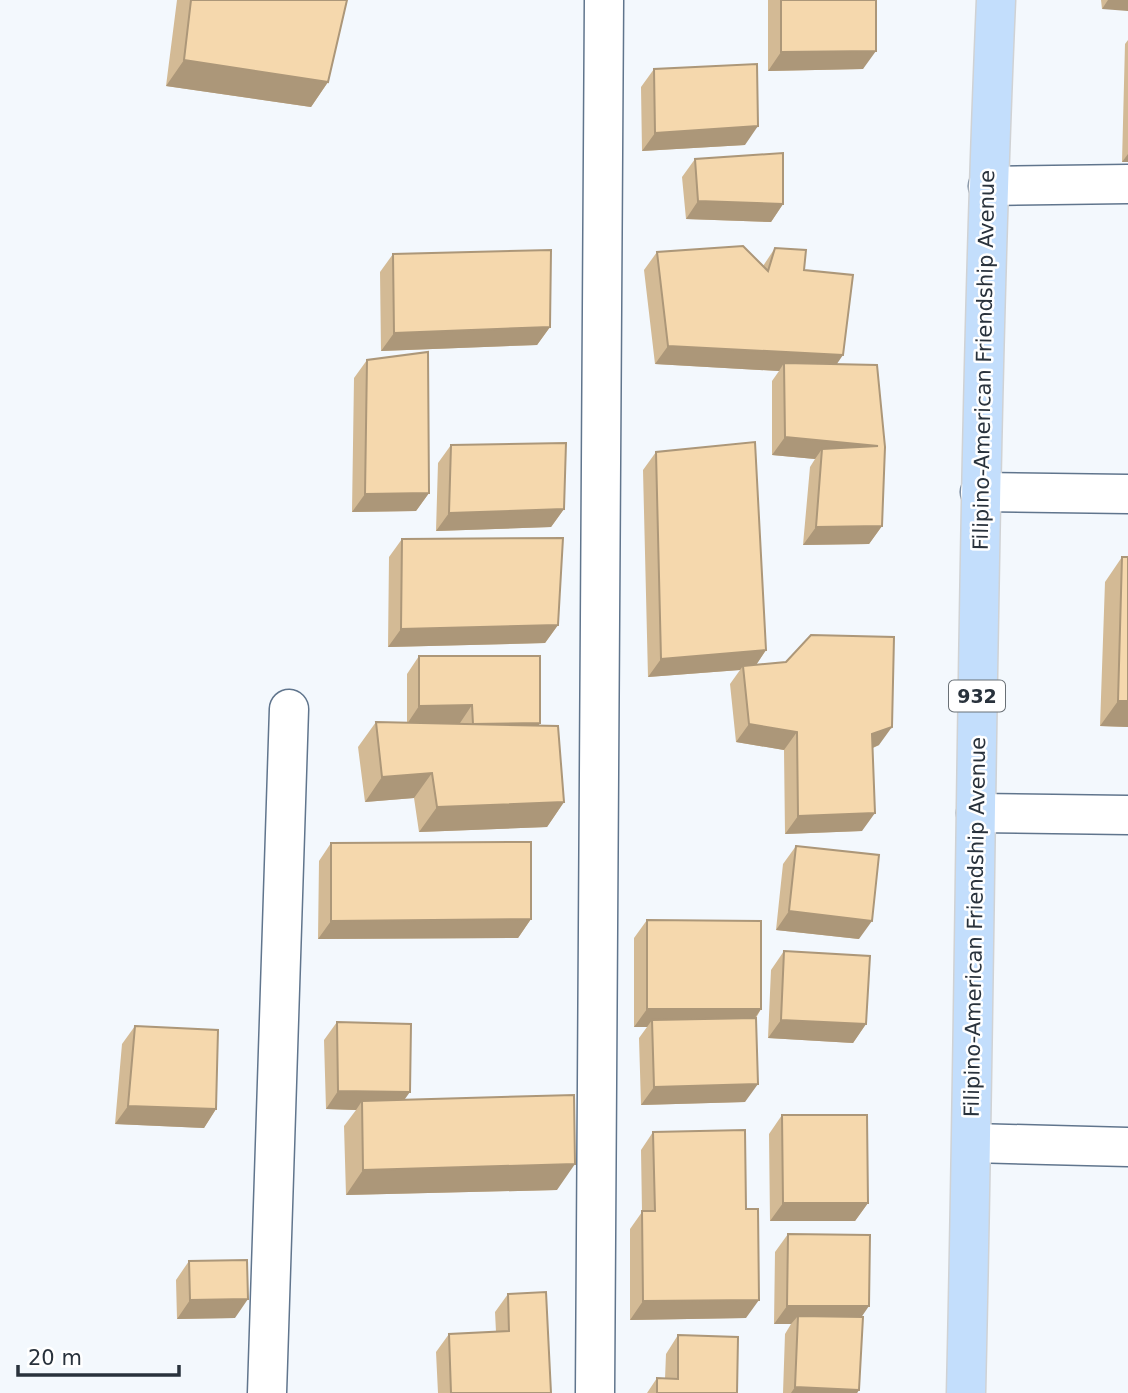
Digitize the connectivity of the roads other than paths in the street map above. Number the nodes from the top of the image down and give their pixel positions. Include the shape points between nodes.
1 (604, 0) edge
2 (996, 0) edge
3 (1128, 184) edge
4 (988, 186) junction
5 (980, 492) junction
6 (1128, 494) edge
7 (289, 709) dead end
8 (976, 813) junction
9 (1128, 815) edge
10 (972, 1143) junction
11 (1128, 1147) edge
12 (267, 1393) edge
13 (595, 1393) edge
14 (966, 1393) edge

1 - 13 street
2 - 4 main road, Filipino-American Friendship Avenue / 932
3 - 4 street
4 - 5 main road, Filipino-American Friendship Avenue / 932
5 - 6 street
5 - 8 main road, Filipino-American Friendship Avenue / 932
7 - 12 street
8 - 9 street
8 - 10 main road, Filipino-American Friendship Avenue / 932
10 - 11 street
10 - 14 main road, Filipino-American Friendship Avenue / 932

